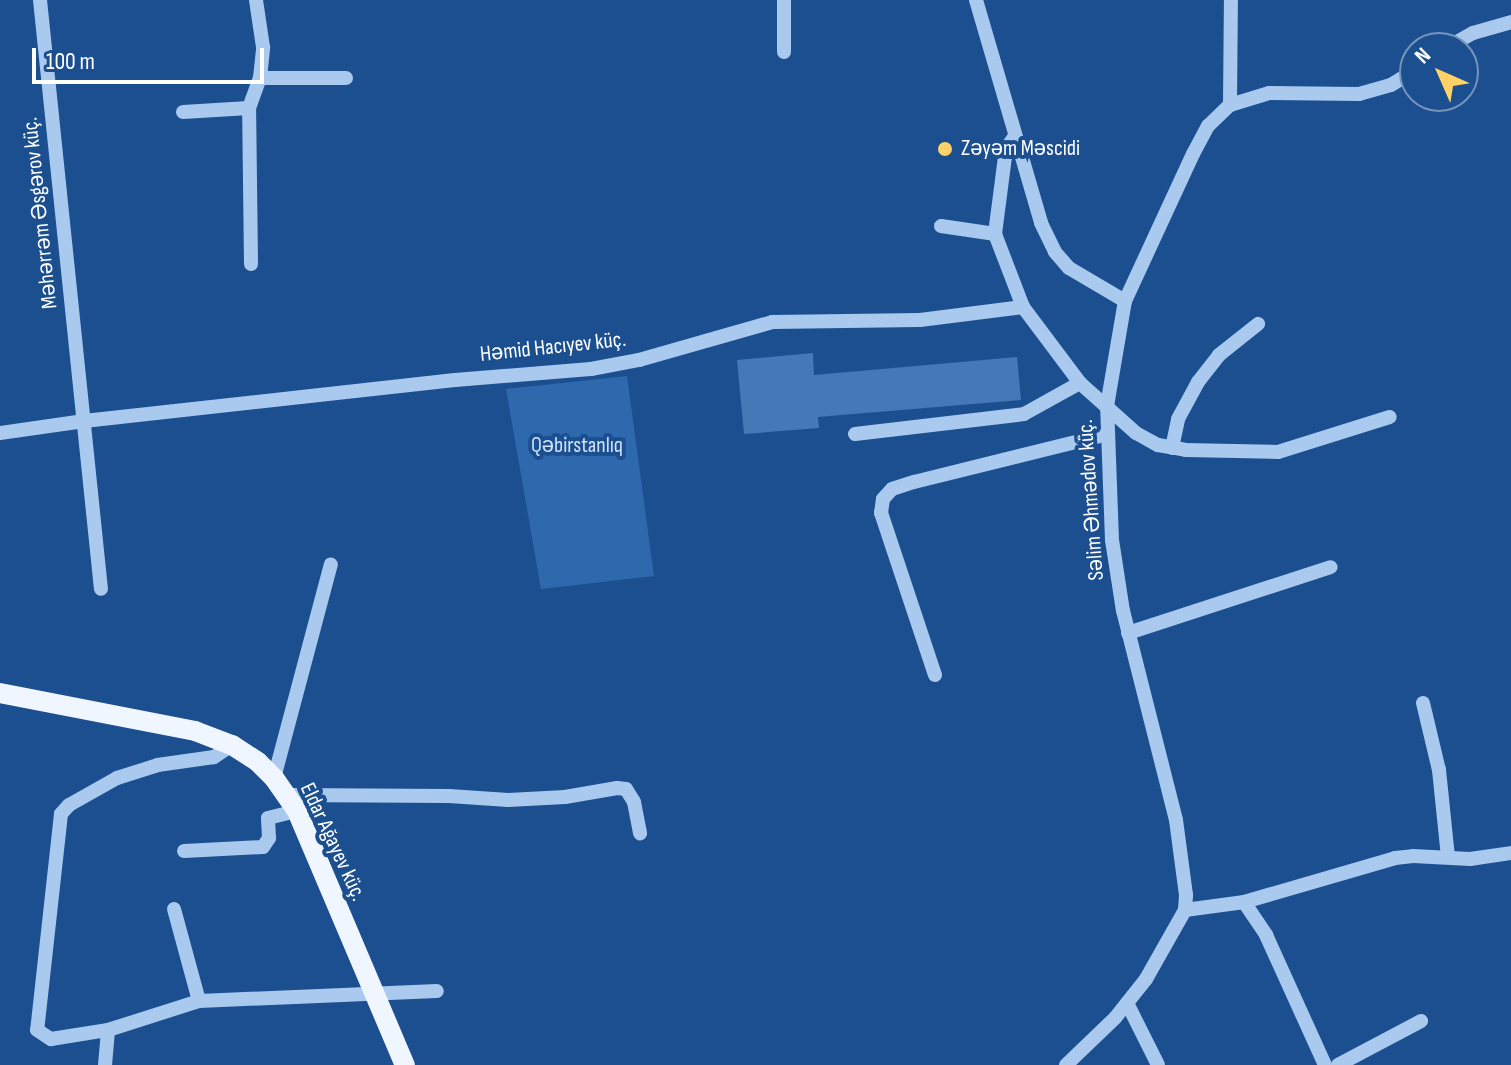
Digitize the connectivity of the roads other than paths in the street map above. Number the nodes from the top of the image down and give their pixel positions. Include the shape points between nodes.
1 (40, 0) edge
2 (256, 0) edge
3 (784, 0) edge
4 (976, 0) edge
5 (1231, 0) edge
6 (1511, 22) edge
7 (1476, 32) edge
8 (784, 52) dead end
9 (260, 78) junction
10 (346, 78) dead end
11 (1399, 80) edge
12 (1230, 105) junction
13 (249, 108) junction
14 (183, 112) dead end
15 (1015, 136) junction
16 (941, 226) dead end
17 (995, 234) junction
18 (251, 264) dead end
19 (1125, 301) junction
20 (1023, 307) junction
21 (1258, 324) dead end
22 (1080, 383) junction
23 (1107, 406) junction
24 (1390, 417) dead end
25 (84, 421) junction
26 (0, 433) edge
27 (855, 434) dead end
28 (1108, 434) junction
29 (1172, 448) junction
30 (331, 564) dead end
31 (1331, 567) dead end
32 (101, 589) dead end
33 (1128, 633) junction
34 (935, 675) dead end
35 (0, 693) edge
36 (1423, 703) dead end
37 (232, 745) junction
38 (274, 778) junction
39 (292, 803) junction
40 (640, 833) dead end
41 (184, 851) dead end
42 (1511, 853) edge
43 (1448, 857) junction
44 (1244, 902) junction
45 (174, 909) dead end
46 (1185, 910) junction
47 (437, 991) dead end
48 (374, 992) junction
49 (199, 1001) junction
50 (1127, 1003) junction
51 (1421, 1021) dead end
52 (108, 1030) junction
53 (105, 1065) edge
54 (405, 1065) edge
55 (1066, 1065) edge
56 (1158, 1065) edge
57 (1325, 1065) edge
58 (1338, 1065) edge

1 - 25 street, Məhərrəm Əsgərov küç.
2 - 9 street via 263,47
3 - 8 street
4 - 15 street
5 - 12 street
6 - 7 street
9 - 10 street
9 - 13 street
11 - 12 street via 1359,94 1269,93
12 - 19 street, Səlim Əhmədov küç. via 1208,126
13 - 14 street
13 - 18 street
15 - 17 street via 1006,149
15 - 19 street via 1055,252 1069,268
16 - 17 street
17 - 20 street
19 - 23 street, Səlim Əhmədov küç.
20 - 22 street
20 - 25 street, Həmid Hacıyev küç. via 920,320 772,322 591,369
21 - 29 street via 1219,355 1198,382 1178,419
22 - 23 street
22 - 27 street via 1024,414
23 - 28 street, Səlim Əhmədov küç.
23 - 29 street via 1136,433
24 - 29 street via 1278,452
25 - 26 street, Həmid Hacıyev küç.
25 - 32 street, Məhərrəm Əsgərov küç.
28 - 33 street, Səlim Əhmədov küç. via 1112,540
28 - 34 street via 914,482 892,489 883,499 881,513
30 - 38 street
31 - 33 street
33 - 46 street, Səlim Əhmədov küç. via 1176,820
35 - 37 main road, Eldar Ağayev küç. via 195,731
36 - 43 street via 1439,770
37 - 38 main road, Eldar Ağayev küç.
37 - 52 street via 214,757 158,765 117,778 61,814 37,1030 51,1039
38 - 39 main road, Eldar Ağayev küç.
39 - 40 street via 449,796 508,800 617,788 626,789 634,802
39 - 41 street via 268,818 269,838 263,847
39 - 48 main road, Eldar Ağayev küç.
42 - 43 street
43 - 44 street via 1395,858
44 - 46 street
44 - 57 street via 1266,935
45 - 49 street
46 - 50 street
47 - 48 street
48 - 49 street
48 - 54 main road, Eldar Ağayev küç.
49 - 52 street
50 - 55 street
50 - 56 street
51 - 58 street
52 - 53 street

